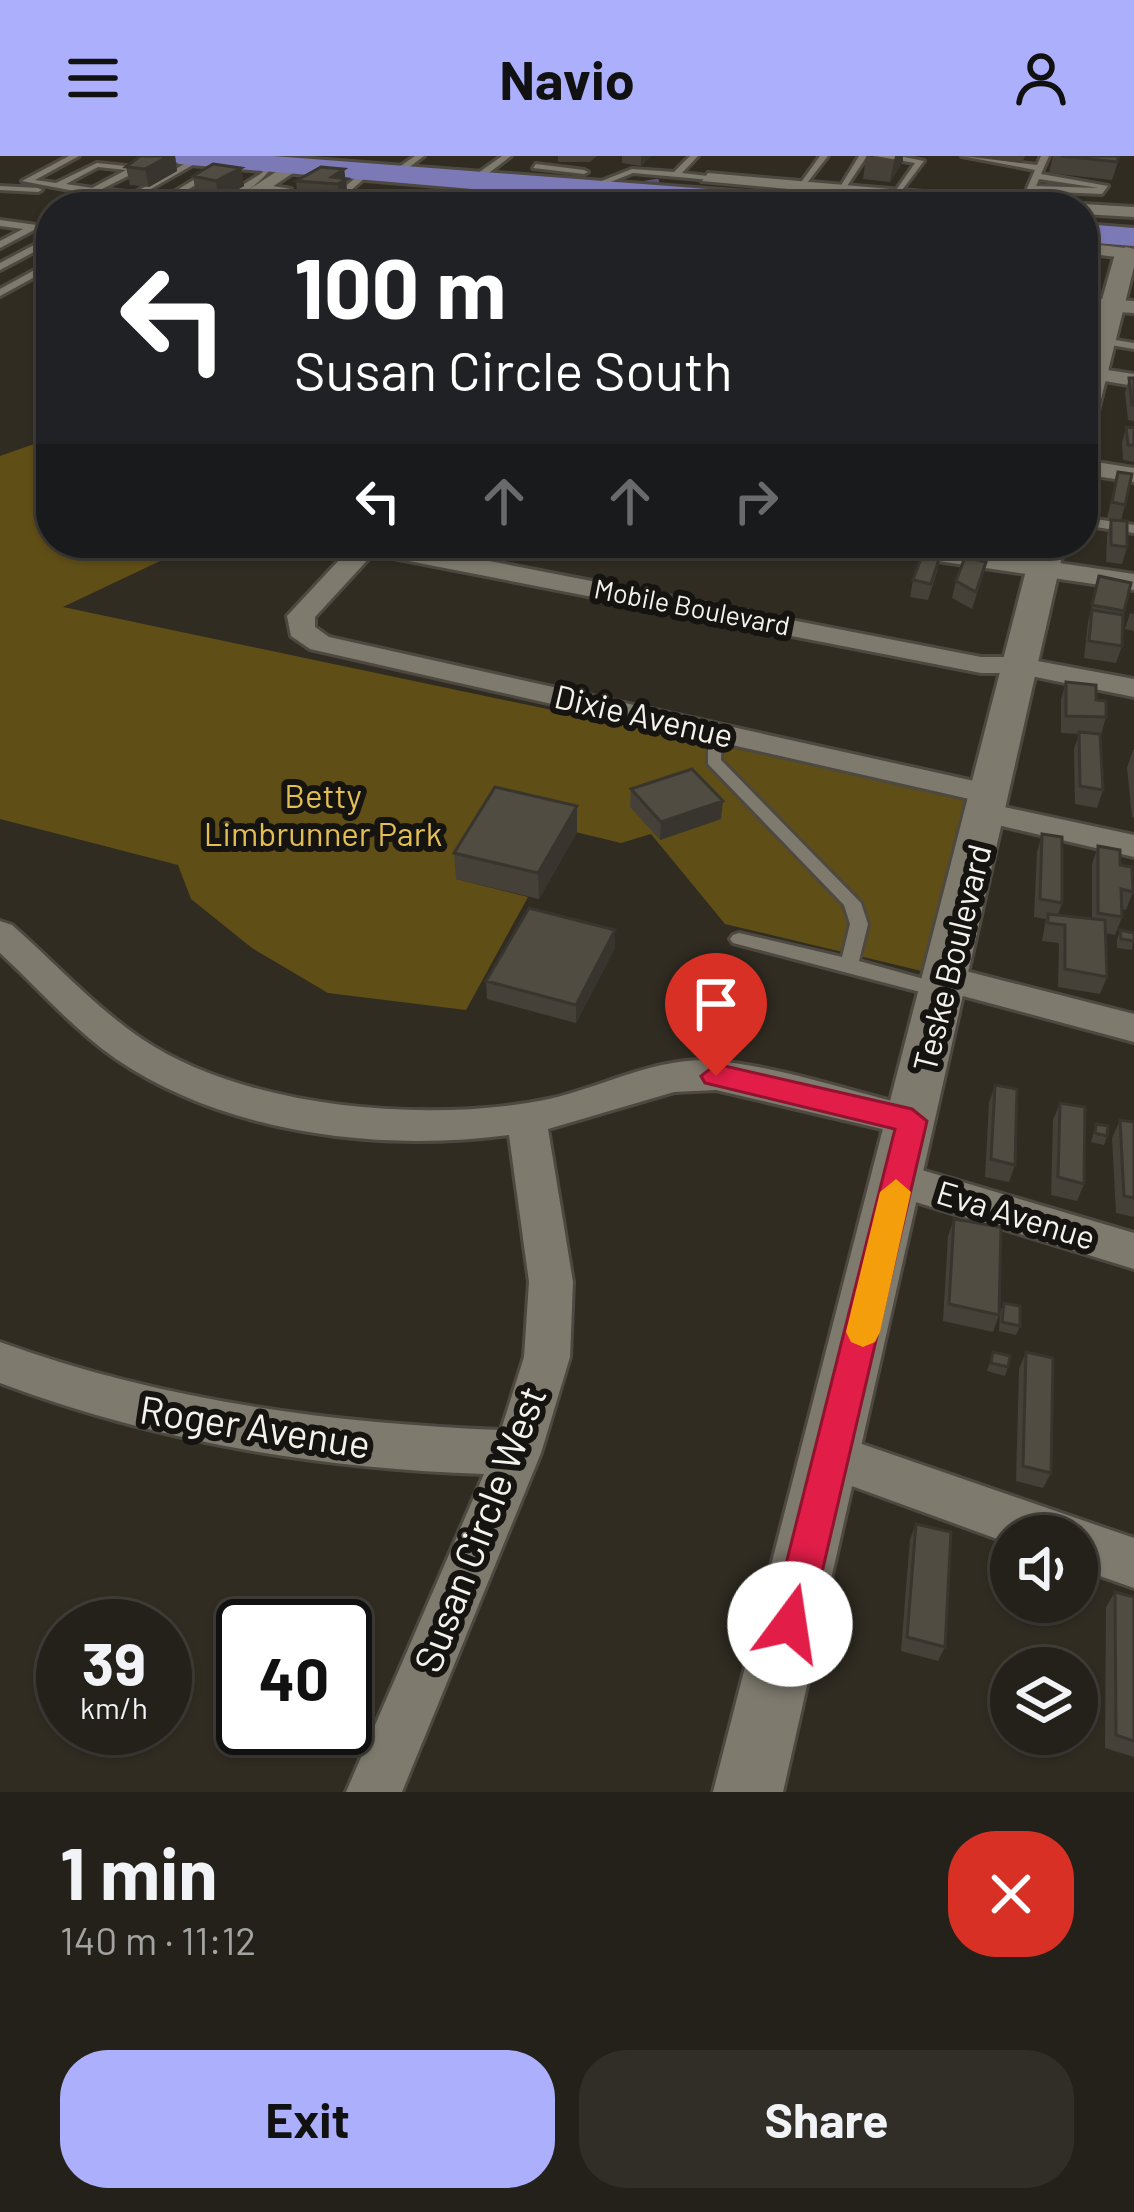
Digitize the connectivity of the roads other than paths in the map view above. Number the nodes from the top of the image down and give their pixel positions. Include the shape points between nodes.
1 (75, 156) edge
2 (421, 156) edge
3 (548, 156) edge
4 (602, 156) edge
5 (642, 156) edge
6 (675, 156) edge
7 (694, 156) edge
8 (729, 156) edge
9 (824, 156) edge
10 (863, 156) edge
11 (880, 156) edge
12 (966, 156) edge
13 (1045, 156) edge
14 (244, 164) edge
15 (362, 168) edge
16 (632, 171) junction
17 (1038, 172) junction
18 (658, 173) junction
19 (516, 179) edge
20 (26, 181) junction
21 (579, 183) junction
22 (57, 185) junction
23 (14, 186) junction
24 (0, 188) edge
25 (1031, 188) junction
26 (689, 189) edge
27 (92, 190) junction
28 (183, 190) joint
29 (45, 191) junction
30 (52, 192) edge
31 (88, 192) edge
32 (116, 192) edge
33 (148, 192) edge
34 (179, 192) edge
35 (236, 192) edge
36 (733, 192) edge
37 (734, 192) edge
38 (795, 192) edge
39 (844, 192) edge
40 (899, 192) edge
41 (1029, 192) edge
42 (1072, 192) edge
43 (1098, 193) edge
44 (0, 200) edge
45 (1098, 210) edge
46 (1134, 211) edge
47 (0, 223) edge
48 (33, 227) junction
49 (36, 228) edge
50 (1098, 234) edge
51 (36, 244) edge
52 (1132, 244) edge
53 (0, 245) edge
54 (1098, 247) edge
55 (0, 267) edge
56 (36, 272) edge
57 (0, 278) edge
58 (21, 281) junction
59 (0, 293) edge
60 (1123, 306) edge
61 (1134, 346) edge
62 (1098, 351) edge
63 (1098, 357) edge
64 (1098, 360) edge
65 (1134, 380) edge
66 (1098, 469) edge
67 (1134, 475) edge
68 (1098, 523) edge
69 (1134, 529) edge
70 (356, 558) edge
71 (440, 558) edge
72 (954, 558) edge
73 (1038, 558) edge
74 (1045, 558) edge
75 (1059, 558) edge
76 (1134, 582) edge
77 (1016, 665) junction
78 (1134, 688) edge
79 (715, 732) junction
80 (989, 804) junction
81 (1134, 846) edge
82 (0, 933) edge
83 (739, 939) dead end
84 (849, 965) junction
85 (944, 985) junction
86 (1134, 1028) edge
87 (526, 1117) junction
88 (912, 1121) junction
89 (898, 1180) junction
90 (1134, 1251) edge
91 (0, 1362) edge
92 (517, 1453) junction
93 (833, 1457) junction
94 (998, 1515) edge
95 (1098, 1550) edge
96 (1134, 1563) edge
97 (374, 1792) edge
98 (748, 1792) edge

1 - 20 lane
2 - 15 lane
3 - 19 lane
4 - 21 lane
5 - 16 lane
6 - 18 lane
7 - 26 lane
8 - 26 street
9 - 38 lane
10 - 39 lane
11 - 40 lane via 920,161
12 - 17 lane
13 - 17 lane
14 - 15 main road
14 - 28 lane
14 - 33 lane
14 - 35 lane via 265,174
15 - 19 main road
16 - 18 lane
16 - 21 lane
17 - 25 lane
17 - 43 lane via 1104,186
18 - 26 lane
19 - 21 main road
20 - 22 lane
20 - 23 lane
21 - 26 main road
22 - 27 lane
22 - 27 lane via 97,165 135,169
22 - 29 lane
23 - 24 lane
23 - 29 lane
23 - 44 lane
25 - 41 lane
25 - 42 lane
26 - 36 main road
26 - 37 main road
27 - 31 lane
27 - 32 lane
28 - 34 lane
29 - 30 lane
45 - 46 street
47 - 48 lane
48 - 49 lane
48 - 53 lane
50 - 52 main road
51 - 55 lane
52 - 54 street
52 - 60 street
56 - 58 lane
57 - 58 lane
58 - 59 lane
60 - 62 street
61 - 63 lane
64 - 65 street
66 - 67 street
68 - 69 lane
70 - 79 street, Dixie Avenue via 301,616 301,630 320,643
71 - 77 street, Mobile Boulevard via 981,665
72 - 73 street via 1016,569
74 - 77 street, Teske Boulevard
75 - 76 street
77 - 78 street, Mobile Boulevard
77 - 80 street, Teske Boulevard
79 - 80 street, Dixie Avenue
79 - 84 lane via 713,760 852,903 859,924
80 - 81 street, Dixie Avenue
80 - 85 street, Teske Boulevard
82 - 87 street via 129,1049 259,1106 412,1126
83 - 84 lane
84 - 85 lane
85 - 86 street
85 - 88 street, Teske Boulevard
87 - 88 street via 674,1077 716,1076
87 - 92 street, Susan Circle West via 551,1282 547,1357
88 - 89 street, Teske Boulevard
89 - 90 street, Eva Avenue
89 - 93 street, Teske Boulevard
91 - 92 street, Roger Avenue via 180,1419 397,1450
92 - 97 street, Susan Circle West
93 - 94 street
93 - 98 street, Teske Boulevard
95 - 96 street

